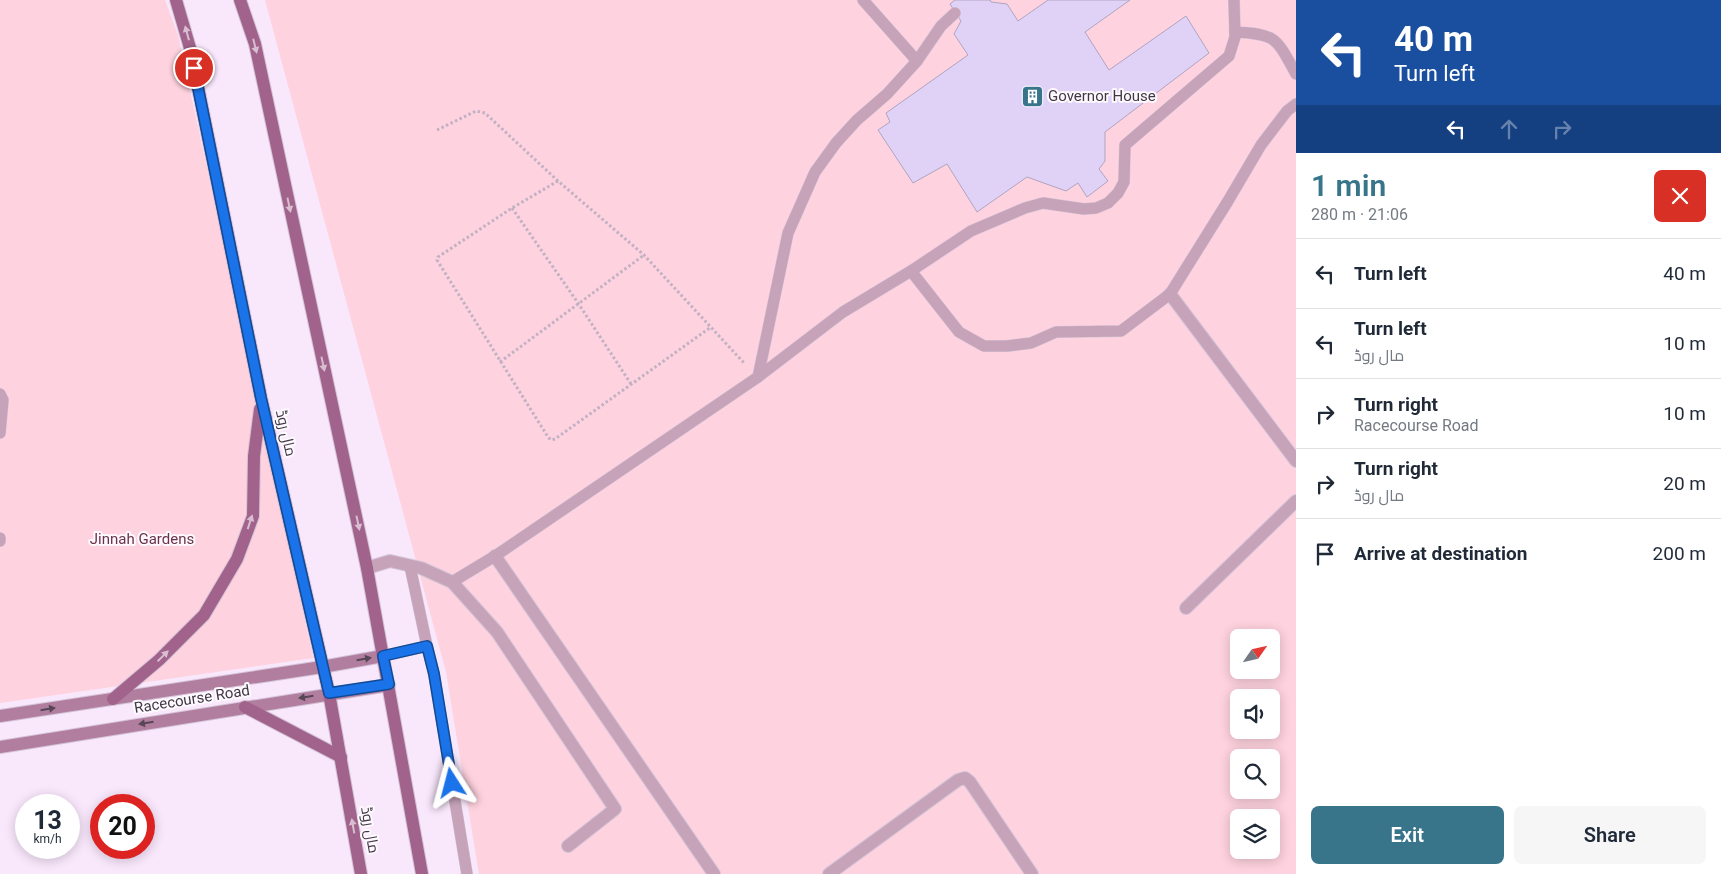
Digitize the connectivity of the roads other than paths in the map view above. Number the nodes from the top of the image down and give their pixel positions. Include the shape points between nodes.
1 (176, 0) edge
2 (240, 0) edge
3 (863, 0) edge
4 (1234, 0) edge
5 (955, 13) dead end
6 (1235, 32) junction
7 (917, 60) junction
8 (1296, 74) edge
9 (1296, 104) edge
10 (911, 271) junction
11 (1170, 294) junction
12 (758, 377) junction
13 (1, 398) edge
14 (261, 398) junction
15 (0, 433) edge
16 (1296, 461) edge
17 (1296, 501) edge
18 (495, 556) junction
19 (410, 566) junction
20 (367, 568) junction
21 (452, 582) junction
22 (1186, 608) dead end
23 (427, 646) junction
24 (383, 656) junction
25 (322, 667) junction
26 (389, 684) junction
27 (329, 693) junction
28 (112, 699) junction
29 (245, 707) junction
30 (0, 716) edge
31 (0, 747) edge
32 (340, 756) junction
33 (568, 846) dead end
34 (361, 874) edge
35 (422, 874) edge
36 (466, 874) edge
37 (714, 874) edge
38 (829, 874) edge
39 (1032, 874) edge

14 -> 1 main road, مال روڈ via 190,48
2 -> 20 main road via 255,44
3 - 7 lane
4 - 6 lane
5 - 7 lane via 941,26
6 - 8 lane via 1259,33 1272,38
6 - 10 lane via 1229,56 1125,145 1124,182 1108,202 1084,209 1043,203 1025,208 971,231
7 - 12 lane via 836,143 815,172 788,234
9 - 11 lane via 1261,145
10 - 11 lane via 959,332 984,346 1031,343 1056,332 1121,331
10 - 12 lane via 843,312
11 - 16 street
12 - 18 lane
13 - 15 lane
14 - 25 main road, مال روڈ
28 -> 14 main road via 159,660 204,616 237,559 253,516 254,456
17 - 22 street
18 - 21 lane
18 - 37 street
19 - 20 street via 390,561
19 - 21 street
19 - 23 lane
20 - 24 main road
21 - 33 street via 496,632 615,809
23 - 24 lane
23 - 36 lane
25 -> 24 main road, Racecourse Road
24 - 26 main road
25 - 27 main road, مال روڈ
25 - 28 main road, Racecourse Road
26 - 27 main road, Racecourse Road
26 - 35 main road
27 -> 29 main road, Racecourse Road
27 - 32 main road, مال روڈ
30 -> 28 main road, Racecourse Road
29 -> 31 main road, Racecourse Road
29 - 32 main road
34 -> 32 main road, مال روڈ
38 - 39 street via 965,778

